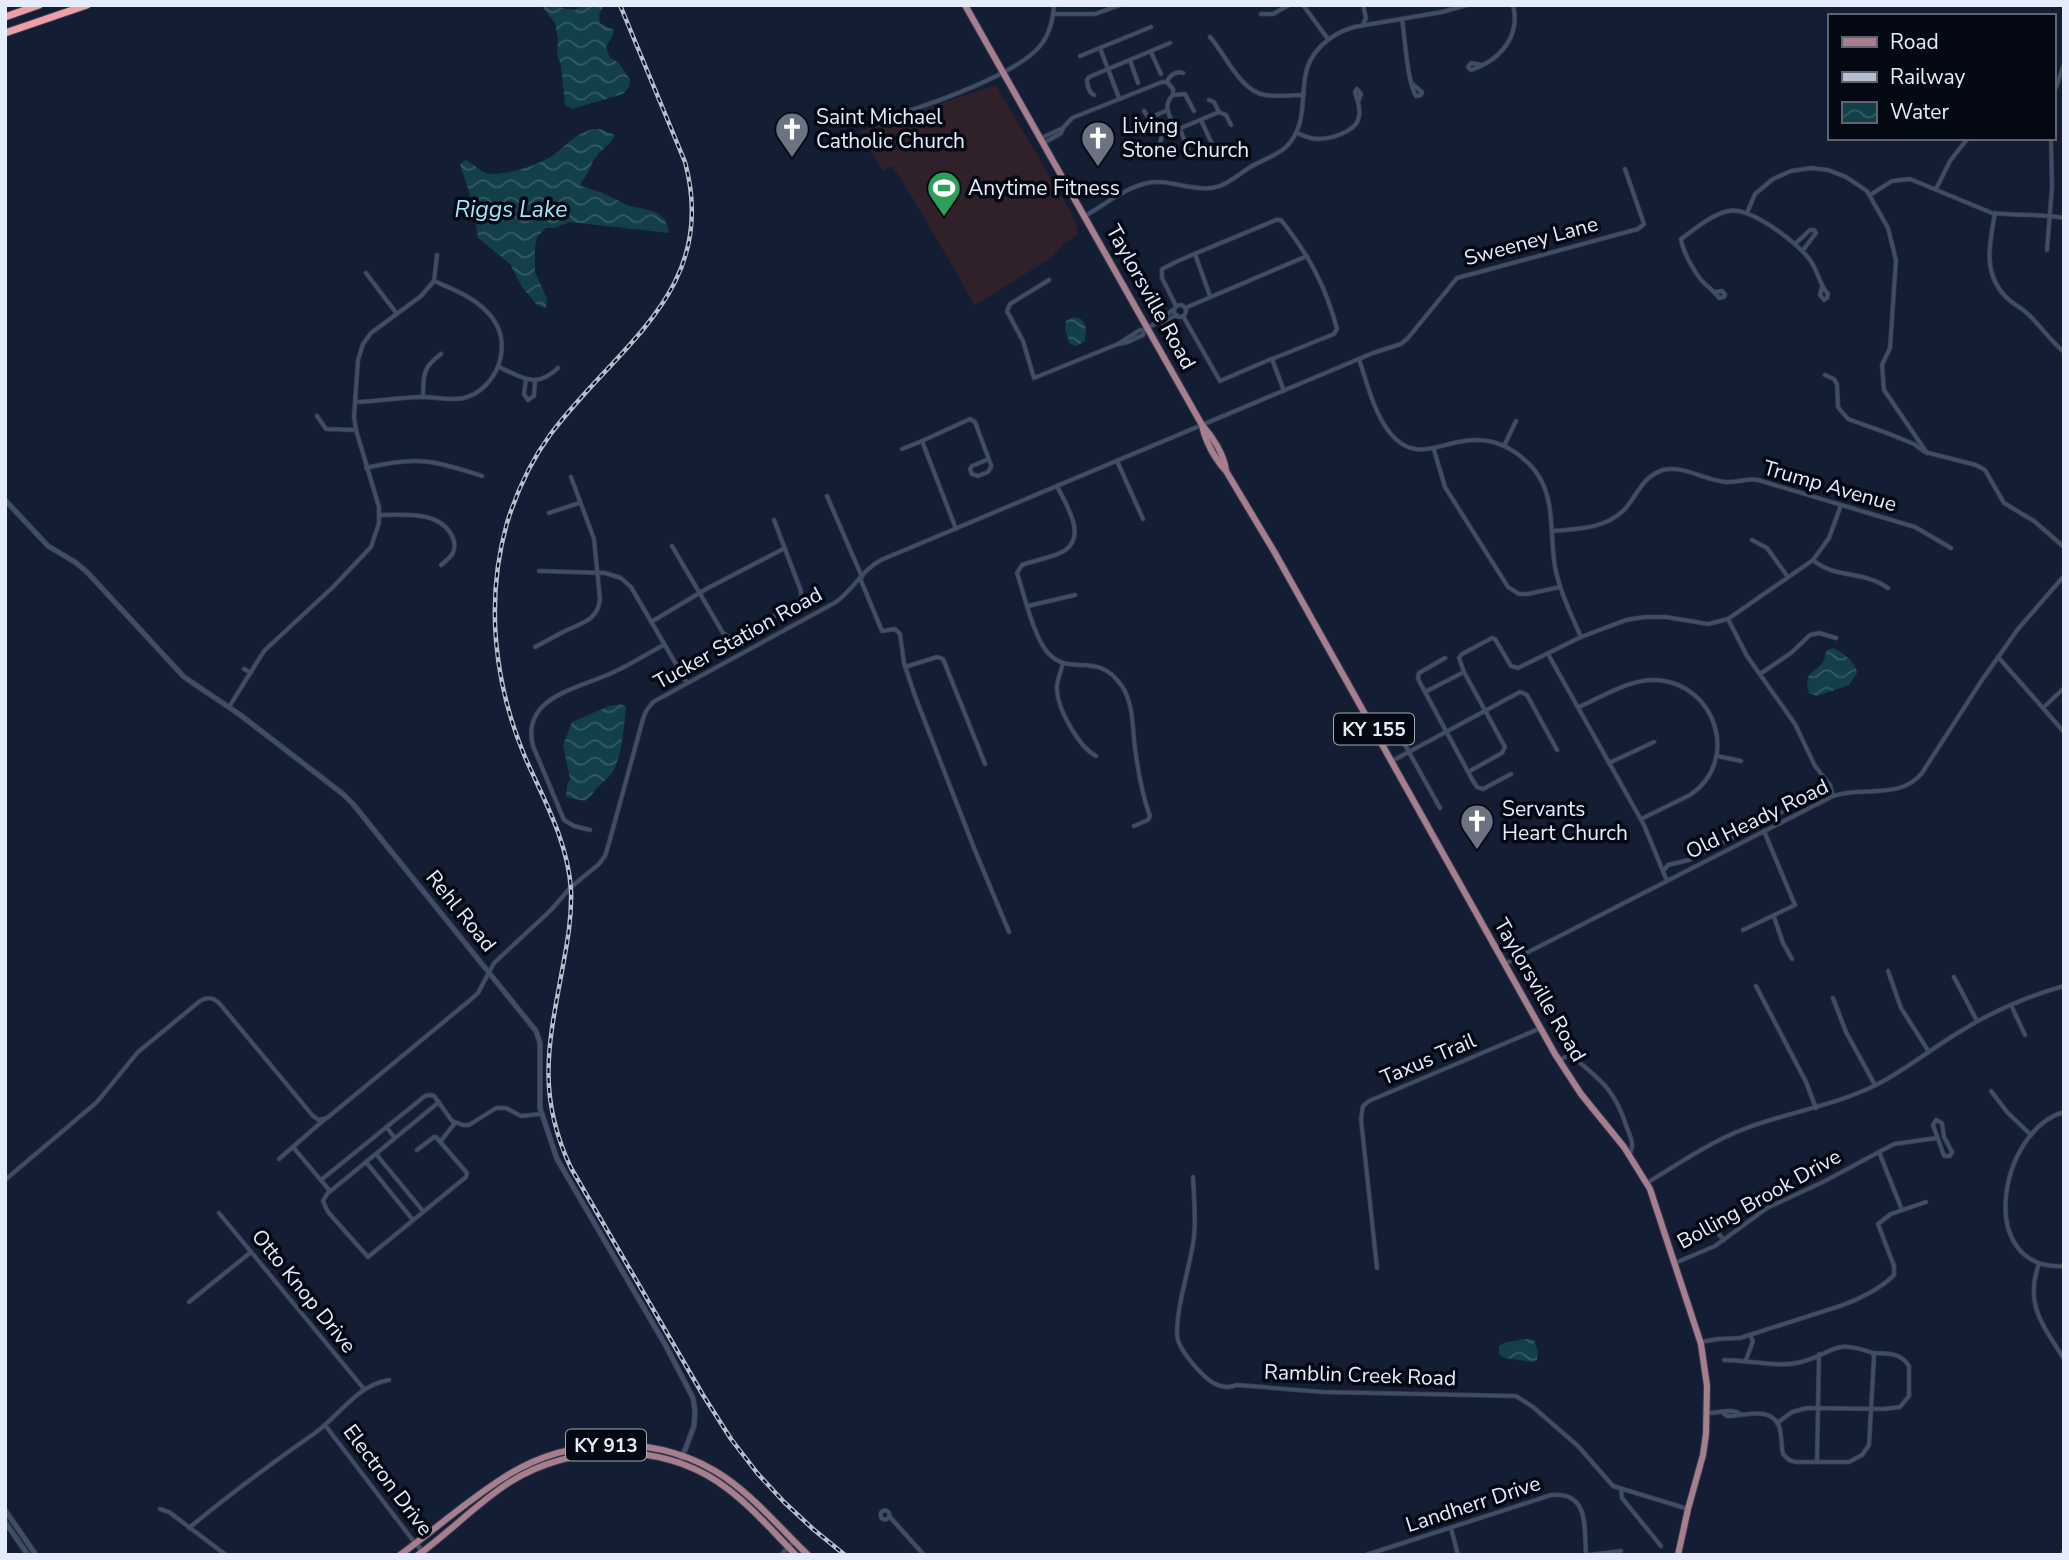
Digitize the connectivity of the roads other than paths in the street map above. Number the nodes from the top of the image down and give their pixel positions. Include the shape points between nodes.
1 (39, 5) edge
2 (87, 5) edge
3 (965, 5) edge
4 (1054, 5) edge
5 (1119, 5) edge
6 (1289, 5) edge
7 (1303, 5) edge
8 (1363, 5) edge
9 (1467, 5) edge
10 (1513, 5) edge
11 (1054, 14) junction
12 (1261, 14) dead end
13 (5, 17) edge
14 (1402, 19) junction
15 (1363, 25) junction
16 (1151, 27) dead end
17 (5, 33) edge
18 (1210, 37) dead end
19 (1328, 39) junction
20 (1170, 43) dead end
21 (1100, 48) junction
22 (1151, 52) junction
23 (1080, 56) dead end
24 (1130, 60) junction
25 (2064, 64) edge
26 (1482, 65) dead end
27 (1108, 69) junction
28 (1003, 71) junction
29 (1183, 73) dead end
30 (1161, 74) dead end
31 (1167, 82) junction
32 (1138, 83) dead end
33 (1411, 83) dead end
34 (2055, 90) edge
35 (1094, 94) dead end
36 (1173, 95) junction
37 (1304, 95) junction
38 (1119, 98) junction
39 (1209, 100) dead end
40 (1358, 102) dead end
41 (1168, 110) junction
42 (1144, 111) dead end
43 (1194, 111) dead end
44 (1219, 112) junction
45 (899, 114) dead end
46 (1201, 120) junction
47 (1231, 125) dead end
48 (1178, 129) junction
49 (1297, 133) junction
50 (1965, 140) edge
51 (2051, 140) edge
52 (1043, 141) junction
53 (1212, 144) dead end
54 (1188, 149) dead end
55 (1169, 150) dead end
56 (1625, 169) dead end
57 (1936, 189) junction
58 (1870, 195) junction
59 (1746, 213) junction
60 (1995, 214) junction
61 (2049, 215) junction
62 (1085, 216) junction
63 (2064, 218) edge
64 (1794, 244) junction
65 (1802, 250) junction
66 (2047, 250) dead end
67 (1195, 254) junction
68 (437, 255) dead end
69 (1307, 256) junction
70 (366, 273) dead end
71 (1049, 280) dead end
72 (434, 281) junction
73 (1822, 287) dead end
74 (1715, 292) dead end
75 (1210, 296) junction
76 (1175, 307) junction
77 (1185, 308) junction
78 (397, 313) junction
79 (1177, 316) junction
80 (1182, 316) junction
81 (1158, 323) junction
82 (1146, 329) junction
83 (2063, 351) edge
84 (441, 354) dead end
85 (1272, 359) junction
86 (1359, 359) junction
87 (499, 367) junction
88 (558, 368) dead end
89 (1825, 375) dead end
90 (526, 379) junction
91 (535, 381) junction
92 (1284, 391) junction
93 (423, 397) junction
94 (356, 402) junction
95 (317, 416) dead end
96 (1516, 421) dead end
97 (1202, 425) junction
98 (356, 430) junction
99 (922, 441) junction
100 (1504, 446) junction
101 (902, 449) dead end
102 (1434, 449) junction
103 (1927, 453) junction
104 (989, 459) junction
105 (1117, 461) junction
106 (366, 467) junction
107 (482, 476) dead end
108 (570, 477) dead end
109 (1057, 486) junction
110 (827, 496) dead end
111 (5, 500) edge
112 (579, 503) junction
113 (1841, 505) junction
114 (549, 513) dead end
115 (379, 515) junction
116 (1143, 519) dead end
117 (775, 520) dead end
118 (956, 528) junction
119 (1552, 531) junction
120 (1752, 540) dead end
121 (672, 546) dead end
122 (2064, 547) edge
123 (785, 548) junction
124 (1951, 548) dead end
125 (1813, 560) junction
126 (441, 565) dead end
127 (539, 571) dead end
128 (598, 573) junction
129 (2064, 576) edge
130 (1788, 577) junction
131 (861, 578) junction
132 (1560, 587) junction
133 (1888, 589) dead end
134 (700, 593) junction
135 (1075, 595) dead end
136 (1028, 606) junction
137 (1728, 619) junction
138 (651, 622) junction
139 (1581, 637) junction
140 (1836, 638) dead end
141 (664, 645) junction
142 (536, 648) dead end
143 (1548, 654) junction
144 (1998, 657) junction
145 (1445, 658) dead end
146 (1063, 663) junction
147 (905, 667) junction
148 (244, 669) dead end
149 (1464, 672) junction
150 (251, 673) junction
151 (1760, 674) junction
152 (687, 683) junction
153 (2064, 688) edge
154 (1425, 692) junction
155 (229, 707) junction
156 (1579, 707) junction
157 (2043, 708) junction
158 (1486, 710) junction
159 (1390, 718) dead end
160 (1446, 732) junction
161 (2064, 732) edge
162 (1654, 742) dead end
163 (1557, 750) dead end
164 (1409, 752) junction
165 (1096, 756) dead end
166 (1717, 756) junction
167 (1392, 761) junction
168 (1741, 761) dead end
169 (1609, 762) junction
170 (985, 764) dead end
171 (1468, 772) junction
172 (1511, 774) dead end
173 (1828, 783) junction
174 (1833, 796) junction
175 (1440, 808) dead end
176 (1640, 818) junction
177 (1134, 826) dead end
178 (590, 830) dead end
179 (1764, 831) junction
180 (1663, 871) junction
181 (1667, 881) junction
182 (1774, 917) junction
183 (1743, 930) dead end
184 (1009, 932) dead end
185 (1791, 959) dead end
186 (1505, 964) junction
187 (488, 971) junction
188 (1888, 971) dead end
189 (1954, 977) dead end
190 (1756, 986) dead end
191 (2064, 986) edge
192 (1833, 998) dead end
193 (2011, 1005) junction
194 (1977, 1021) junction
195 (1541, 1028) junction
196 (2025, 1035) dead end
197 (1929, 1052) junction
198 (1559, 1060) junction
199 (1875, 1085) junction
200 (1992, 1091) dead end
201 (439, 1102) junction
202 (1816, 1108) junction
203 (2064, 1112) edge
204 (541, 1114) junction
205 (327, 1118) junction
206 (455, 1123) junction
207 (386, 1127) junction
208 (2031, 1135) junction
209 (396, 1138) junction
210 (1937, 1138) junction
211 (440, 1142) junction
212 (293, 1147) junction
213 (417, 1150) dead end
214 (1879, 1152) junction
215 (376, 1154) junction
216 (1629, 1155) junction
217 (279, 1159) dead end
218 (366, 1162) junction
219 (1193, 1177) dead end
220 (5, 1180) edge
221 (321, 1180) junction
222 (1647, 1183) junction
223 (330, 1191) junction
224 (1926, 1202) dead end
225 (1902, 1210) junction
226 (423, 1211) junction
227 (219, 1213) dead end
228 (413, 1220) junction
229 (1712, 1226) dead end
230 (1724, 1240) junction
231 (251, 1252) junction
232 (1675, 1263) junction
233 (2039, 1264) junction
234 (2064, 1266) edge
235 (1377, 1269) dead end
236 (190, 1302) dead end
237 (1750, 1335) junction
238 (1700, 1342) junction
239 (1873, 1353) junction
240 (1819, 1354) junction
241 (2064, 1359) edge
242 (1724, 1360) dead end
243 (1746, 1360) junction
244 (389, 1380) dead end
245 (364, 1390) junction
246 (1818, 1408) junction
247 (1870, 1409) junction
248 (1708, 1413) junction
249 (1777, 1423) junction
250 (325, 1424) junction
251 (679, 1459) junction
252 (1817, 1462) junction
253 (1621, 1489) junction
254 (1688, 1509) junction
255 (5, 1510) edge
256 (160, 1510) dead end
257 (889, 1516) dead end
258 (13, 1521) junction
259 (6, 1525) edge
260 (190, 1528) junction
261 (1451, 1528) junction
262 (794, 1541) junction
263 (416, 1543) junction
264 (1661, 1546) dead end
265 (789, 1548) junction
266 (1621, 1551) dead end
267 (422, 1554) edge
268 (28, 1555) edge
269 (36, 1555) edge
270 (226, 1555) edge
271 (400, 1555) edge
272 (781, 1555) edge
273 (796, 1555) edge
274 (808, 1555) edge
275 (924, 1555) edge
276 (1366, 1555) edge
277 (1458, 1555) edge
278 (1587, 1555) edge
279 (1678, 1555) edge

1 - 13 highway
2 - 17 highway
3 - 28 main road, Taylorsville Road / KY 155
4 - 11 street
5 - 11 street via 1087,15
6 - 12 street via 1273,14
7 - 19 street
8 - 15 street
9 - 14 street
10 - 26 street via 1516,24 1505,48
11 - 28 street via 1041,44
14 - 15 street
14 - 33 street
15 - 19 street
16 - 21 street
18 - 37 street via 1249,88 1267,95
19 - 37 street via 1310,62
20 - 22 street
21 - 23 street
21 - 27 street
22 - 24 street
22 - 30 street
24 - 27 street
24 - 32 street
25 - 34 street
27 - 35 street via 1087,80
27 - 38 street
28 - 45 street
28 - 52 main road, Taylorsville Road / KY 155
29 - 31 street via 1177,72
31 - 36 street
31 - 38 street
36 - 41 street via 1166,104
36 - 43 street via 1185,94
37 - 49 street
38 - 52 street via 1072,118
39 - 44 street
40 - 49 street via 1359,119 1347,130 1319,139
41 - 42 street via 1149,118
41 - 48 street
44 - 46 street
44 - 47 street
46 - 48 street
46 - 53 street
48 - 54 street
48 - 55 street via 1162,136 1162,150
49 - 62 street via 1281,150 1219,186 1206,189 1147,183
50 - 57 street
51 - 61 street
52 - 62 main road, Taylorsville Road / KY 155
56 - 86 street, Sweeney Lane via 1644,224 1638,229 1457,278 1408,338
57 - 58 street via 1899,179
57 - 60 street
58 - 59 street via 1846,177 1811,168 1766,184
58 - 103 street via 1888,228 1896,260 1891,348 1882,365 1882,381
59 - 64 street
59 - 74 street via 1727,211 1681,239 1696,272
60 - 61 street
60 - 83 street via 1988,248 1993,276 2003,294
61 - 63 street
61 - 66 street
62 - 82 main road, Taylorsville Road / KY 155
64 - 65 street
64 - 65 street via 1814,230 1815,236
65 - 73 street
67 - 69 street via 1279,220
67 - 75 street
67 - 76 street via 1161,271
68 - 72 street
69 - 75 street
69 - 85 street via 1328,295 1337,330
70 - 78 street
71 - 82 street via 1007,310 1034,378
72 - 78 street
72 - 87 street via 472,299 493,318 501,340
75 - 77 street
76 - 77 street
76 - 79 street
76 - 81 street
77 - 80 street
78 - 94 street via 363,344
79 - 80 street
79 - 81 street
80 - 85 street via 1220,381
81 - 82 street
82 - 97 main road, Taylorsville Road / KY 155
84 - 93 street via 424,372
85 - 92 street
86 - 92 street, Sweeney Lane
86 - 102 street via 1390,433 1413,448
87 - 90 street
87 - 93 street via 486,385 465,398
88 - 91 street
89 - 103 street via 1837,384 1838,407 1848,419
90 - 91 street
90 - 91 street via 528,400 534,396
92 - 97 street, Sweeney Lane
93 - 94 street
94 - 98 street
95 - 98 street via 326,429
96 - 100 street
97 - 105 street, Tucker Station Road
97 - 167 main road, Taylorsville Road / KY 155 via 1221,466
98 - 106 street
99 - 101 street
99 - 104 street via 971,419
99 - 118 street
100 - 102 street via 1475,440
100 - 119 street via 1540,478
102 - 132 street via 1445,487 1508,587 1528,594
103 - 122 street via 1985,470 2004,503
104 - 104 street via 990,471 974,476 972,466
105 - 109 street, Tucker Station Road
105 - 116 street
106 - 107 street via 426,460
106 - 115 street
108 - 112 street
109 - 118 street, Tucker Station Road
109 - 136 street via 1075,524 1073,538 1062,552 1019,567
110 - 131 street
111 - 155 street, Rehl Road via 48,546 87,572 181,673
112 - 114 street
112 - 128 street via 594,539
113 - 119 street, Trump Avenue via 1758,480 1725,482 1668,470 1648,478 1612,519 1590,527
113 - 124 street, Trump Avenue via 1916,527
113 - 125 street via 1829,538
115 - 126 street via 420,516 442,524 455,543 450,558
115 - 150 street via 365,555 270,643
117 - 123 street
118 - 131 street, Tucker Station Road via 881,560
119 - 132 street
120 - 130 street via 1767,548
121 - 134 street
123 - 134 street
123 - 134 street via 801,591 799,600 738,636 723,633
125 - 130 street
125 - 133 street via 1831,572 1860,575
127 - 128 street
128 - 138 street via 625,581
128 - 142 street via 600,599 593,617
129 - 144 street, Old Heady Road
130 - 137 street
131 - 147 street via 882,631 895,629 900,634
131 - 152 street, Tucker Station Road via 836,602
132 - 139 street
134 - 138 street
135 - 136 street
136 - 146 street via 1042,646
137 - 139 street via 1702,624 1645,617
137 - 151 street
138 - 141 street
139 - 143 street
140 - 151 street via 1810,635
141 - 152 street
141 - 178 street via 550,699 532,721 533,746 564,820
143 - 149 street via 1514,668 1495,639 1488,638 1459,658
143 - 156 street
144 - 157 street
144 - 174 street, Old Heady Road via 1918,779 1902,787
145 - 154 street via 1419,673
146 - 165 street via 1058,701 1083,747
146 - 177 street via 1102,667 1127,696 1139,778 1150,816
147 - 170 street via 943,659
147 - 184 street
148 - 150 street
149 - 154 street
149 - 158 street
150 - 155 street
151 - 173 street
152 - 187 street, Tucker Station Road via 653,702 644,713 602,860
153 - 157 street
154 - 160 street
155 - 187 street, Rehl Road via 353,804
156 - 166 street via 1639,681 1678,684 1693,693 1712,717
156 - 169 street
157 - 161 street
158 - 160 street
158 - 163 street via 1517,692 1524,693
158 - 171 street via 1504,750
159 - 164 street
160 - 164 street
160 - 171 street
162 - 169 street
164 - 167 street
164 - 175 street
166 - 168 street
166 - 176 street via 1697,790
167 - 186 main road, Taylorsville Road / KY 155
169 - 176 street
171 - 172 street via 1483,789
173 - 174 street
173 - 180 street via 1807,799
174 - 179 street, Old Heady Road
176 - 180 street
179 - 181 street, Old Heady Road
179 - 182 street via 1795,905
180 - 181 street
181 - 186 street, Old Heady Road
182 - 183 street
182 - 185 street
186 - 195 main road, Taylorsville Road / KY 155
187 - 204 street, Rehl Road via 539,1037
187 - 205 street, Tucker Station Road via 478,993
188 - 197 street via 1901,1008
189 - 194 street
190 - 202 street
191 - 193 street
192 - 199 street
193 - 194 street
193 - 196 street
194 - 197 street
195 - 198 main road, Taylorsville Road / KY 155
195 - 235 street, Taxus Trail via 1363,1106
197 - 199 street
198 - 216 main road, Taylorsville Road / KY 155
198 - 216 street via 1573,1057 1612,1092 1632,1142
199 - 202 street
200 - 208 street
201 - 206 street
201 - 207 street via 425,1096
201 - 209 street
202 - 222 street via 1730,1135
203 - 208 street via 2043,1121
204 - 206 street via 521,1116 496,1108 469,1125
204 - 251 street, Rehl Road via 565,1174 692,1394 695,1421
205 - 212 street, Tucker Station Road
205 - 220 street via 313,1116 220,1004 206,998 138,1052 97,1102
206 - 211 street
207 - 209 street
207 - 221 street
208 - 233 street via 2012,1173 2004,1217 2015,1244
209 - 215 street
210 - 210 street via 1943,1155 1950,1156 1938,1120 1933,1125
210 - 214 street, Bolling Brook Drive via 1894,1144
211 - 213 street via 433,1137
211 - 226 street via 467,1173
212 - 217 street, Tucker Station Road
212 - 221 street
214 - 225 street
214 - 230 street, Bolling Brook Drive via 1767,1208
215 - 218 street
215 - 226 street
216 - 222 main road, Taylorsville Road / KY 155
218 - 223 street
218 - 228 street
219 - 253 street, Ramblin Creek Road via 1194,1238 1177,1337 1184,1352 1211,1381 1222,1387 1323,1392 1516,1396 1533,1406
221 - 223 street
222 - 232 main road, Taylorsville Road / KY 155
223 - 228 street via 324,1206 368,1257
224 - 225 street
225 - 237 street via 1878,1224 1894,1266 1888,1281 1850,1302
226 - 228 street
227 - 231 street, Otto Knop Drive
229 - 230 street
230 - 232 street, Bolling Brook Drive
231 - 236 street
231 - 245 street, Otto Knop Drive
232 - 238 main road, Taylorsville Road / KY 155
233 - 234 street
233 - 241 street via 2033,1283 2035,1306
237 - 238 street
237 - 243 street via 1753,1341
238 - 248 main road, Taylorsville Road / KY 155
239 - 240 street via 1838,1346
239 - 247 street
239 - 247 street via 1900,1356 1909,1366 1910,1380 1909,1395 1900,1406
240 - 243 street via 1800,1362
240 - 246 street
242 - 243 street
244 - 245 street
245 - 250 street
246 - 247 street
246 - 249 street via 1792,1412
246 - 252 street
247 - 252 street via 1869,1445 1861,1455 1849,1462
248 - 249 street via 1766,1414
248 - 254 main road, Taylorsville Road / KY 155 via 1703,1455
249 - 252 street via 1786,1458
250 - 260 street
250 - 263 street, Electron Drive
251 - 262 main road, KY 913 via 703,1464 733,1483
251 - 263 main road, KY 913 via 642,1446 565,1451 504,1477
251 - 265 main road, KY 913 via 733,1493
251 - 267 main road, KY 913 via 608,1453 536,1469 499,1489
253 - 254 street, Ramblin Creek Road
253 - 264 street via 1622,1498
254 - 279 main road, Taylorsville Road / KY 155
255 - 258 street
256 - 260 street
257 - 275 street
258 - 259 street
258 - 269 street
259 - 268 street
260 - 270 street
261 - 276 street, Landherr Drive
261 - 277 street
261 - 278 street, Landherr Drive via 1551,1495 1564,1495 1583,1513
262 - 265 street
262 - 274 main road, KY 913
263 - 267 street, Electron Drive
263 - 271 main road, KY 913
265 - 272 street
265 - 273 main road, KY 913
266 - 278 street

